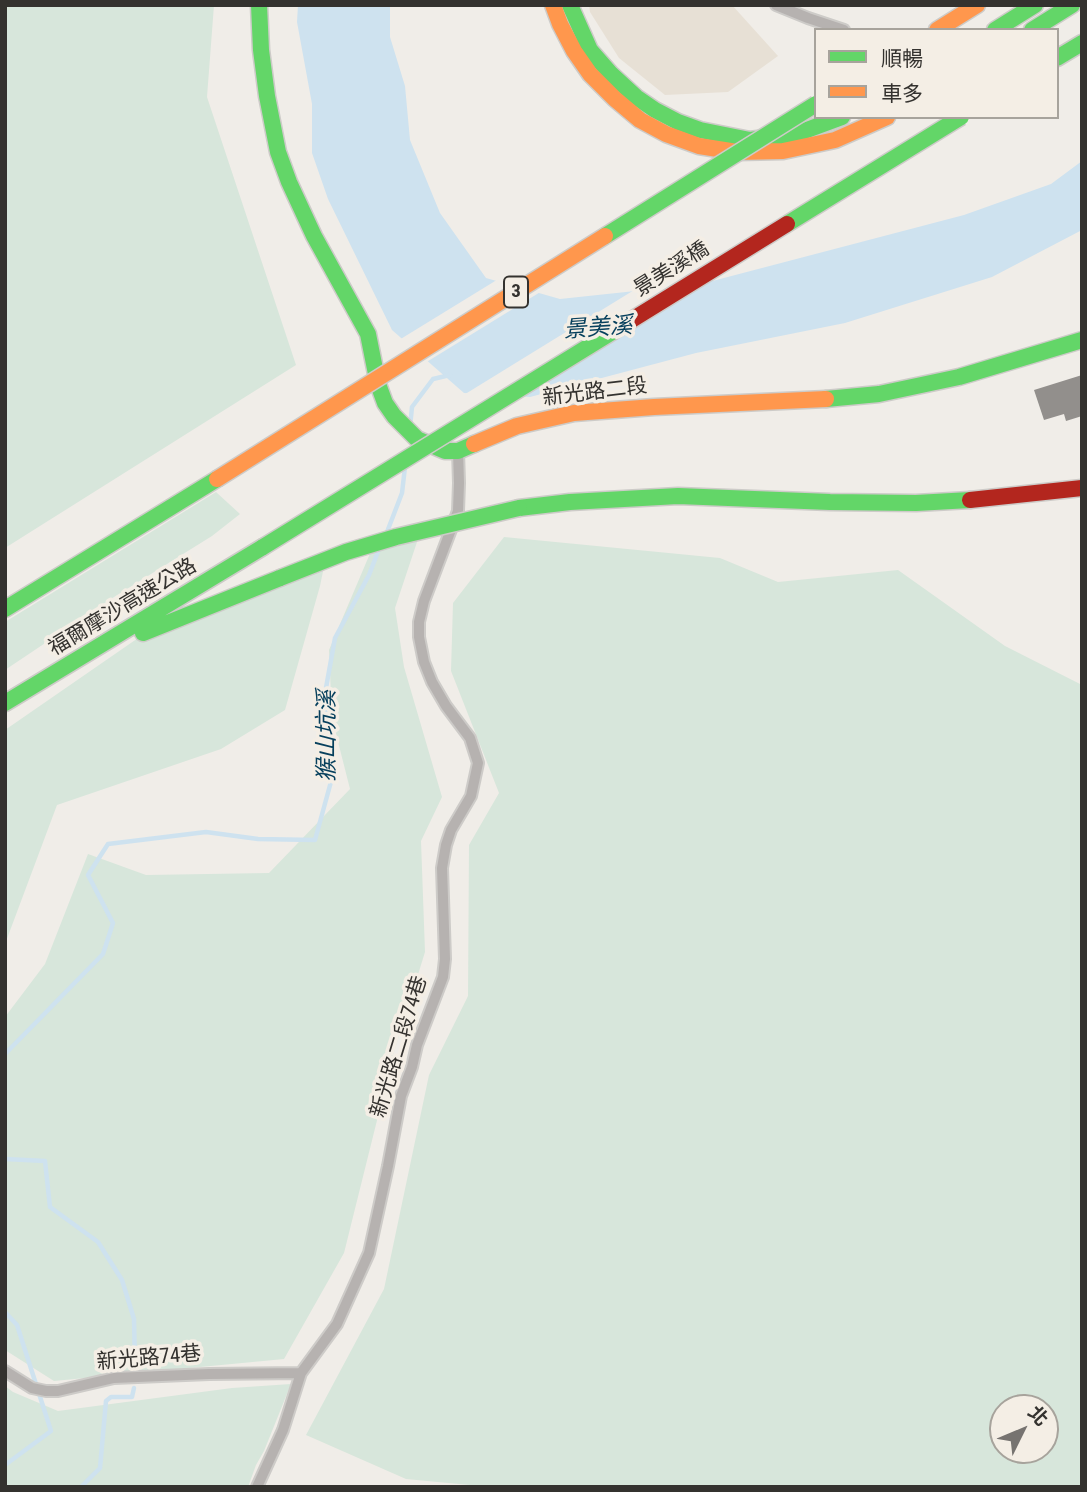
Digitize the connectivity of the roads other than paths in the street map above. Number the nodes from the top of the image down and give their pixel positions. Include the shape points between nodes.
1 (259, 5) edge
2 (553, 5) edge
3 (570, 5) edge
4 (776, 5) edge
5 (970, 5) edge
6 (977, 5) edge
7 (1035, 5) edge
8 (1072, 5) edge
9 (838, 28) edge
10 (937, 28) edge
11 (937, 28) edge
12 (998, 28) edge
13 (1035, 28) edge
14 (1082, 43) edge
15 (1059, 57) edge
16 (814, 105) edge
17 (837, 119) edge
18 (882, 119) edge
19 (958, 119) edge
20 (1082, 340) edge
21 (452, 451) junction
22 (1082, 488) edge
23 (263, 547) joint
24 (5, 609) edge
25 (89, 654) junction
26 (5, 704) edge
27 (5, 1371) edge
28 (302, 1373) junction
29 (257, 1487) edge

1 - 21 main road via 261,50 278,152 303,215 368,334 385,403 417,439
2 - 18 main road via 574,51 615,99 640,120 699,146 737,152 783,151 835,140
3 - 17 main road via 590,50 611,74 654,110 678,122 750,140 796,134
4 - 9 street
5 - 10 main road
6 - 11 main road
7 - 12 main road
8 - 13 main road
14 - 15 main road
16 - 24 main road, 3, bridge
19 - 23 main road, 景美溪橋, bridge
20 - 21 main road, 新光路二段 via 959,377 879,394 574,413 517,426
21 - 28 street, 新光路二段74巷 via 459,483 458,511 424,601 419,638 432,682 470,737 478,763 471,796 446,845 443,977 401,1096 369,1253 337,1324
22 - 25 main road, bridge via 916,503 678,496 519,509 334,556
23 - 25 main road, 福爾摩沙高速公路
25 - 26 main road, 福爾摩沙高速公路
27 - 28 street, 新光路74巷 via 46,1391 114,1378
28 - 29 street, 新光路二段74巷

